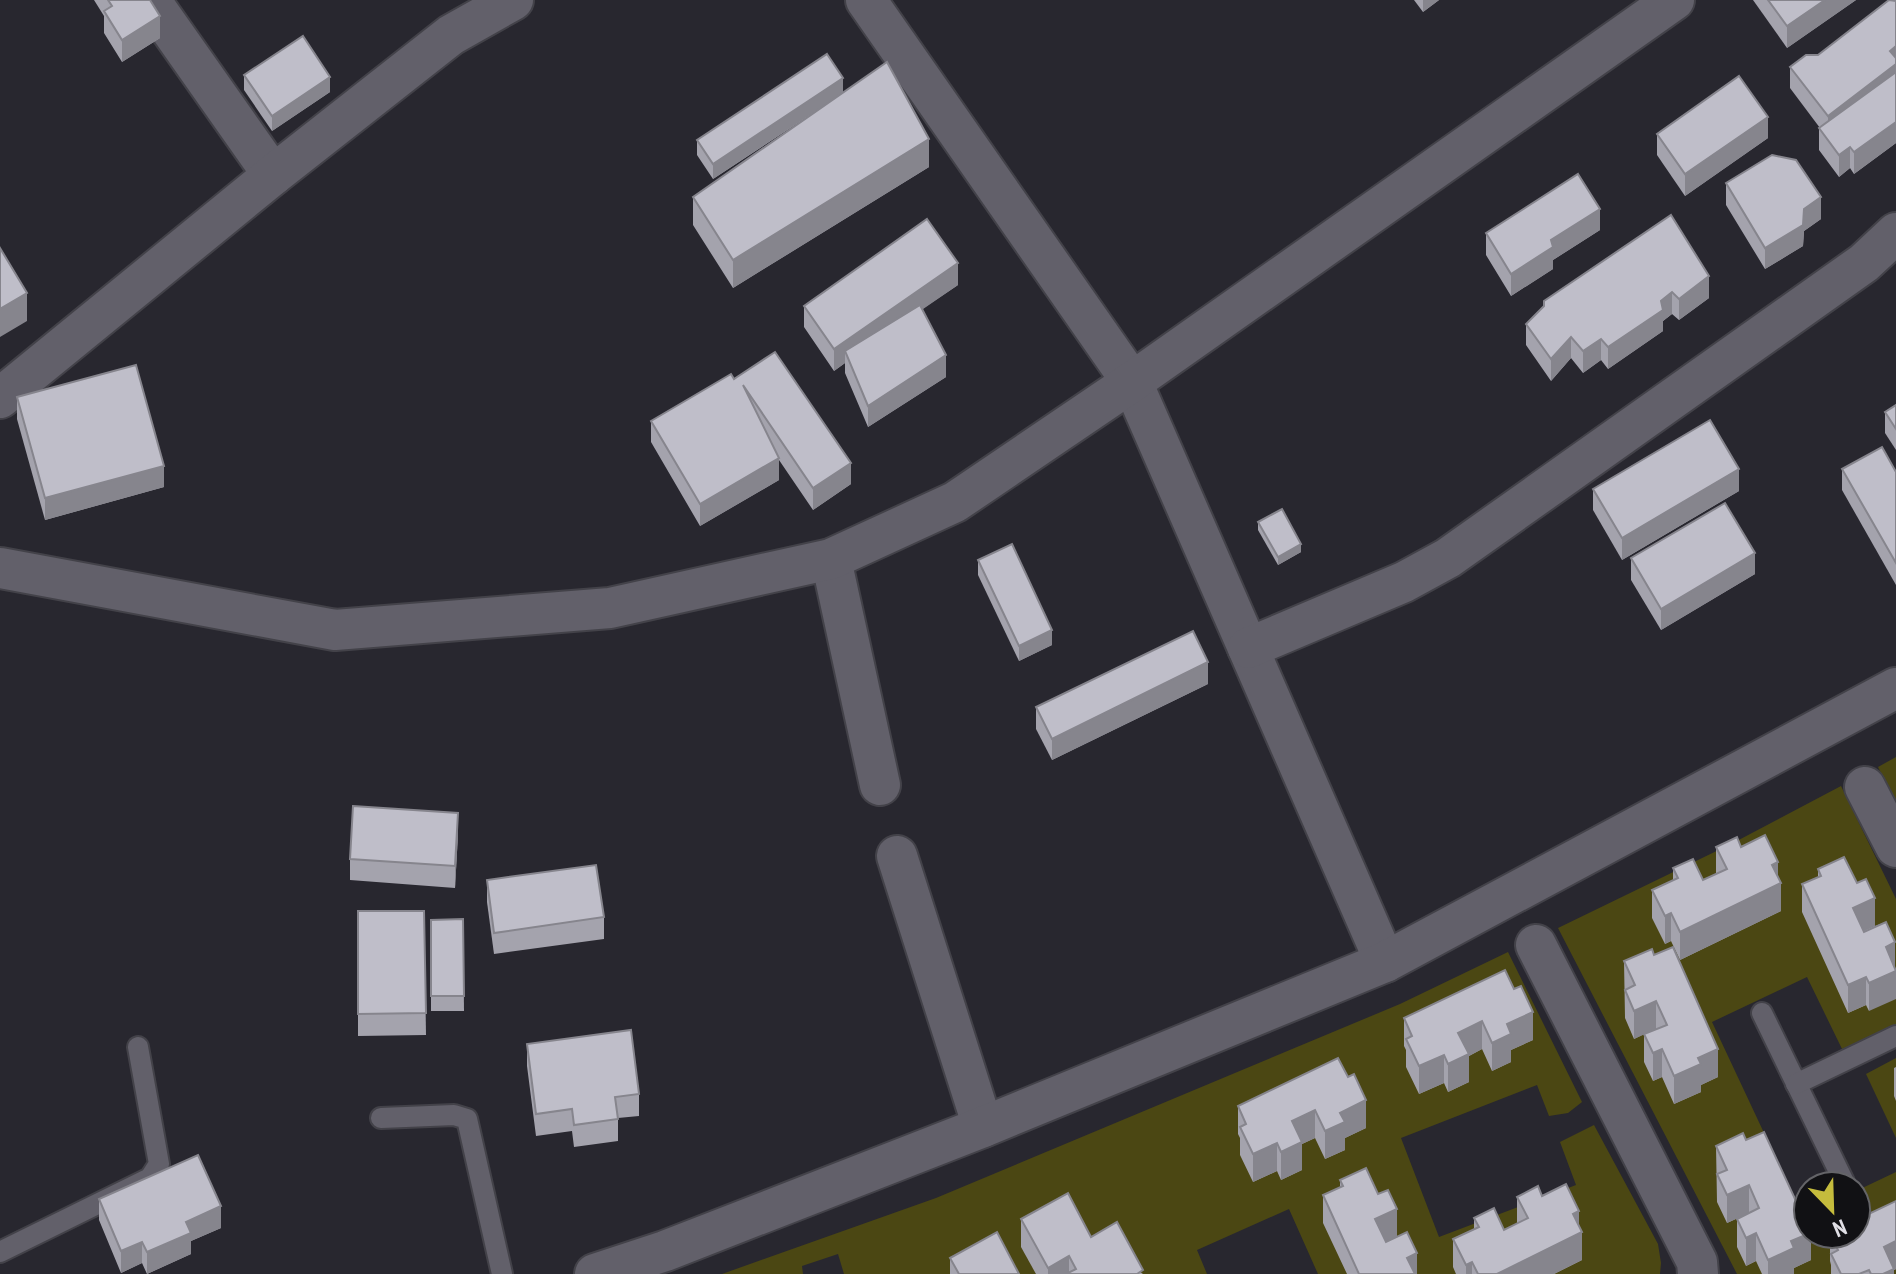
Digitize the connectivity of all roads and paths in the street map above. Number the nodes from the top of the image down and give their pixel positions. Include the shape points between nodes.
1 (150, 0) edge
2 (513, 0) edge
3 (1674, 0) edge
4 (871, 2) edge
5 (273, 175) junction
6 (1896, 233) edge
7 (1132, 382) junction
8 (0, 398) edge
9 (831, 559) junction
10 (0, 568) edge
11 (1248, 648) junction
12 (1896, 688) edge
13 (880, 785) dead end
14 (1865, 787) dead end
15 (1896, 847) edge
16 (897, 856) dead end
17 (1536, 945) dead end
18 (1385, 962) junction
19 (1762, 1013) dead end
20 (1896, 1036) edge
21 (138, 1047) dead end
22 (1796, 1084) junction
23 (381, 1118) dead end
24 (983, 1127) junction
25 (1838, 1170) edge
26 (0, 1252) edge
27 (502, 1274) edge
28 (595, 1274) edge
29 (1698, 1274) edge

1 - 5 street
2 - 5 street via 451,35
3 - 7 street
4 - 7 street
5 - 8 street
6 - 11 street via 1864,263 1448,558
7 - 9 street via 955,502
7 - 11 street
9 - 10 street via 610,608 335,630
9 - 13 street
11 - 18 street
12 - 18 street
14 - 15 street
16 - 24 street
17 - 29 street via 1697,1262
18 - 24 street
19 - 22 lane
20 - 22 lane
21 - 26 lane via 158,1143 159,1164 150,1178
22 - 25 lane
23 - 27 lane via 467,1119
24 - 28 street

